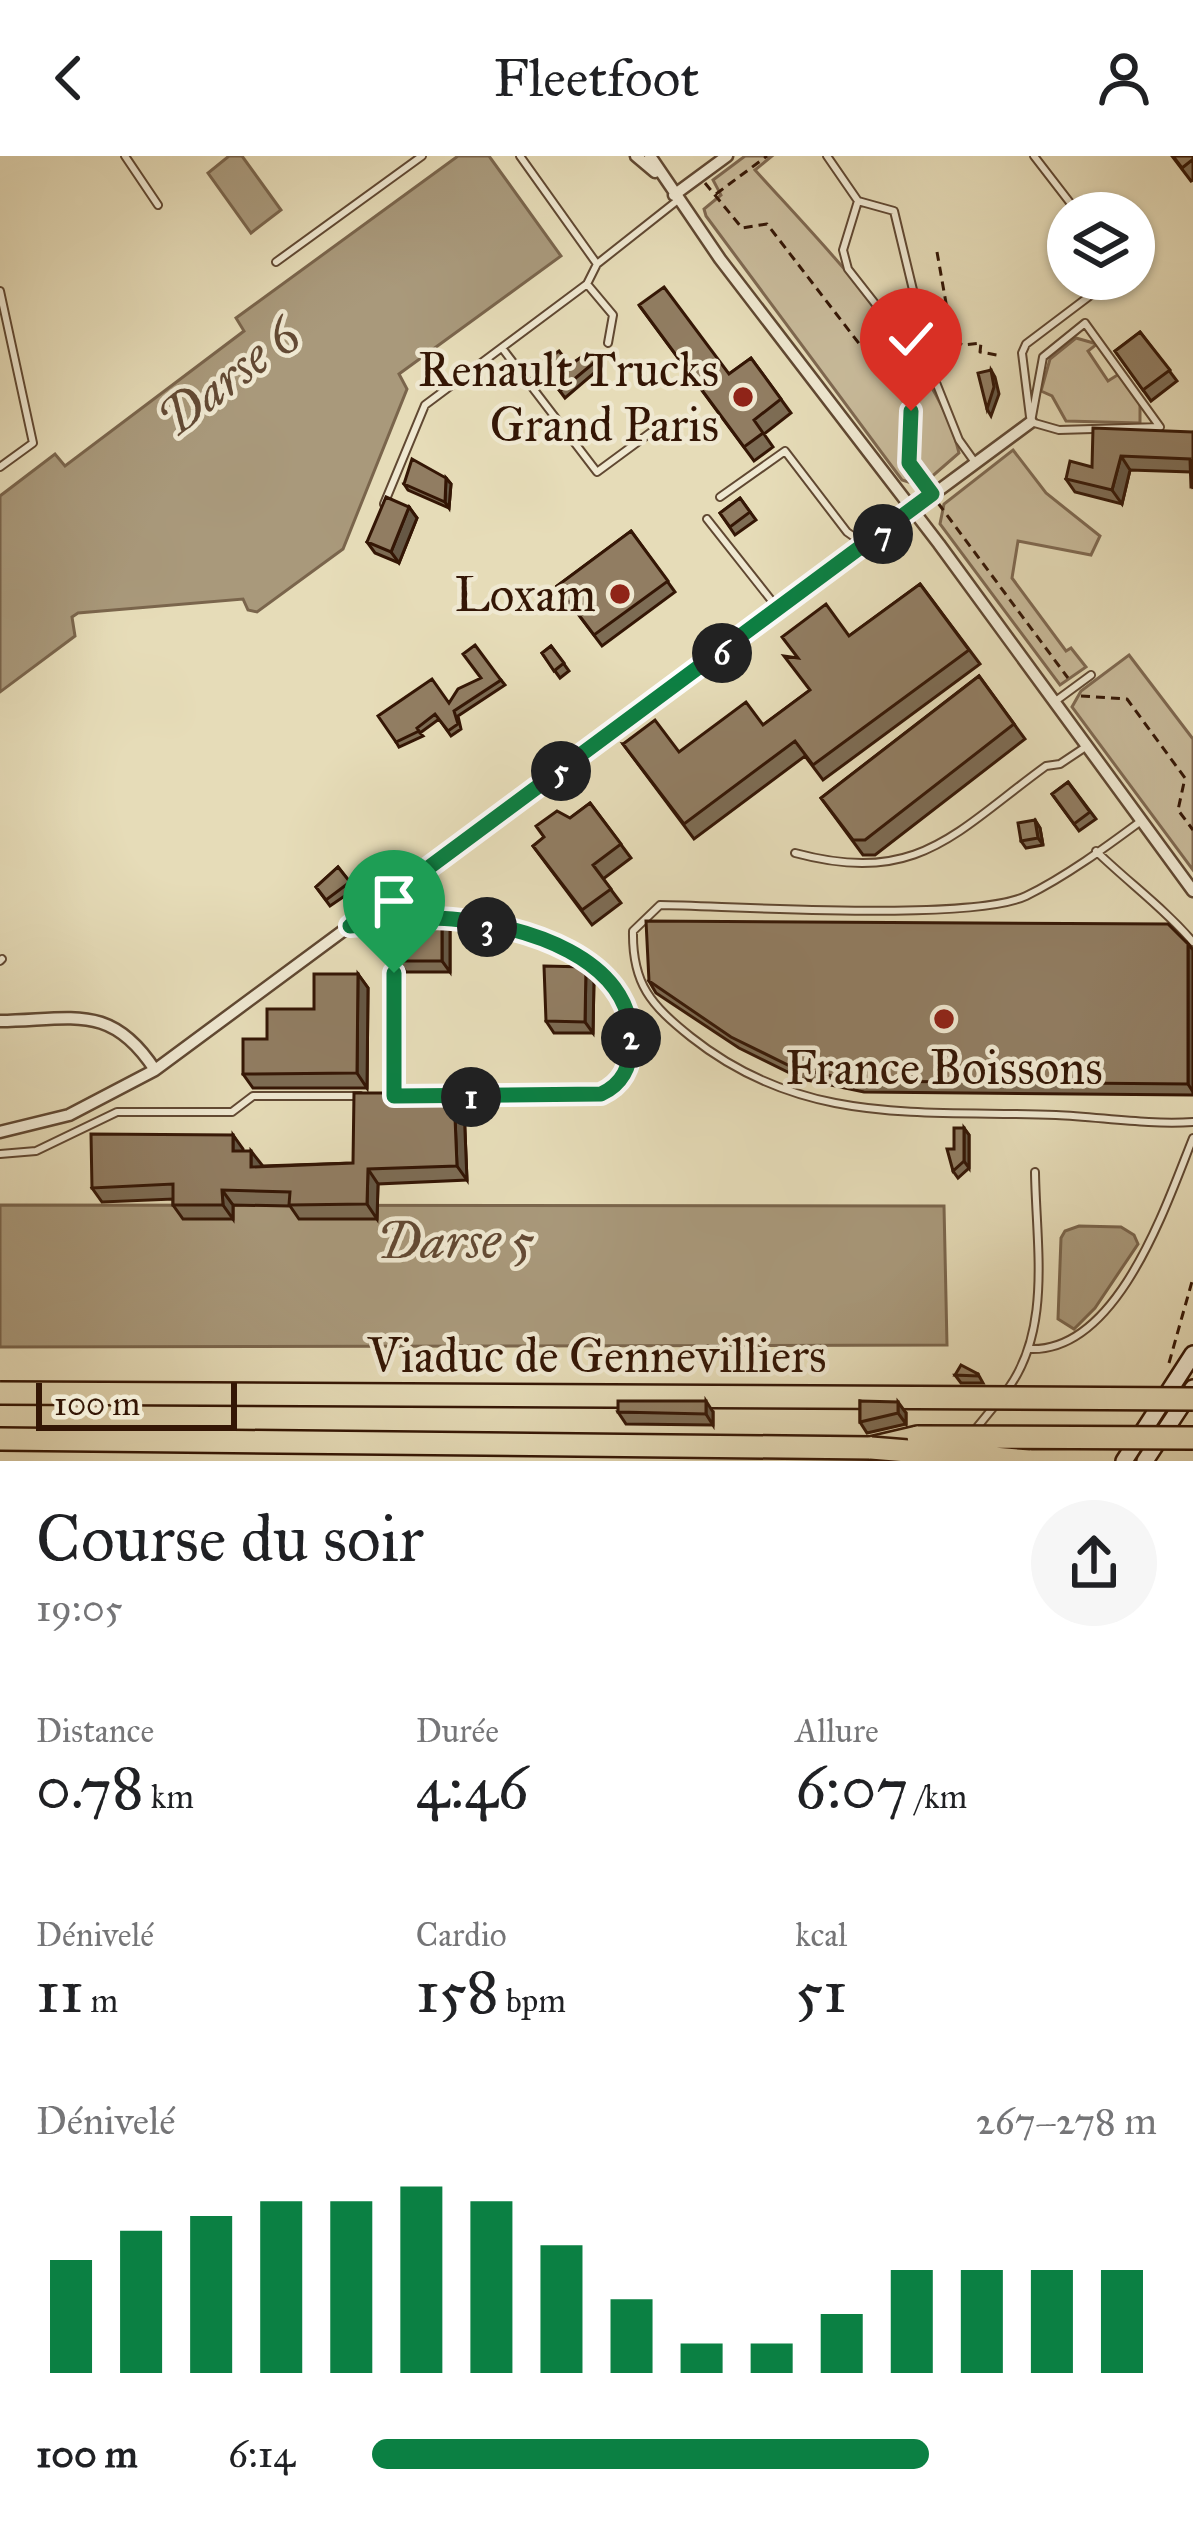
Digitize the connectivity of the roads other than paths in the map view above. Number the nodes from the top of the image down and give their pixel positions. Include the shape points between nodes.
1 (125, 156) edge
2 (422, 156) edge
3 (520, 156) edge
4 (636, 156) edge
5 (650, 156) edge
6 (727, 156) edge
7 (827, 156) edge
8 (1034, 156) edge
9 (658, 174) junction
10 (1062, 192) edge
11 (676, 198) junction
12 (858, 201) junction
13 (158, 205) dead end
14 (276, 262) dead end
15 (597, 264) junction
16 (587, 284) junction
17 (0, 291) edge
18 (1085, 300) edge
19 (608, 343) dead end
20 (502, 348) junction
21 (935, 380) junction
22 (1030, 422) junction
23 (654, 430) dead end
24 (974, 461) junction
25 (0, 467) edge
26 (720, 497) dead end
27 (382, 509) edge
28 (911, 510) junction
29 (707, 519) dead end
30 (867, 546) junction
31 (780, 610) junction
32 (1091, 675) dead end
33 (1054, 703) junction
34 (1087, 746) junction
35 (1142, 821) junction
36 (1096, 851) junction
37 (795, 853) dead end
38 (1193, 891) edge
39 (431, 920) edge
40 (411, 922) edge
41 (350, 926) junction
42 (1193, 942) edge
43 (394, 973) edge
44 (0, 1021) edge
45 (155, 1070) junction
46 (394, 1096) junction
47 (415, 1097) edge
48 (436, 1097) edge
49 (1193, 1122) edge
50 (0, 1132) edge
51 (1193, 1138) edge
52 (0, 1154) edge
53 (1035, 1172) dead end
54 (1030, 1349) junction
55 (1193, 1354) edge
56 (1193, 1388) edge
57 (0, 1393) edge
58 (1193, 1399) edge
59 (1193, 1438) edge
60 (0, 1439) edge
61 (871, 1448) junction
62 (949, 1461) edge
63 (1029, 1461) edge
64 (1124, 1461) edge
65 (1145, 1461) edge

1 - 13 lane
2 - 14 lane
3 - 15 lane
4 - 9 street
5 - 9 street
6 - 11 street
7 - 12 lane
8 - 10 lane
9 - 11 street
11 - 15 lane
11 - 28 street
12 - 21 lane via 894,211
12 - 21 lane via 843,250 848,269
15 - 16 lane
16 - 19 lane via 613,315
16 - 20 lane
17 - 25 lane via 33,443
18 - 22 lane via 1022,353
20 - 23 lane via 597,472
20 - 27 lane via 424,405
21 - 24 lane
22 - 22 lane via 1043,357 1085,323 1160,427 1059,430
22 - 24 street
24 - 28 street
26 - 30 lane via 785,451
28 - 30 street
28 - 33 street
29 - 31 lane
30 - 31 street
31 - 41 street
32 - 33 lane
33 - 34 street
34 - 35 street
34 - 37 lane via 1046,766 928,852 896,864
35 - 36 lane
35 - 38 street
36 - 42 lane
36 - 49 lane via 1025,896 999,902 660,905 633,932 632,966 662,1013 732,1069 788,1092 910,1115
39 - 48 lane via 575,951 623,998 632,1040 626,1072 601,1094
40 - 41 lane
41 - 45 street
43 - 46 lane
44 - 45 street via 106,1021 134,1040
45 - 50 street via 69,1115
46 - 47 lane
46 - 52 lane via 253,1096 232,1112 117,1112 37,1151
51 - 54 lane via 1140,1260 1112,1300 1070,1341
53 - 54 lane
54 - 62 lane via 1018,1377
55 - 64 main road
56 - 65 main road
57 - 58 highway, Viaduc de Gennevilliers, bridge
59 - 61 highway, bridge via 918,1437
60 - 61 highway, Viaduc de Gennevilliers
61 - 63 highway, bridge

